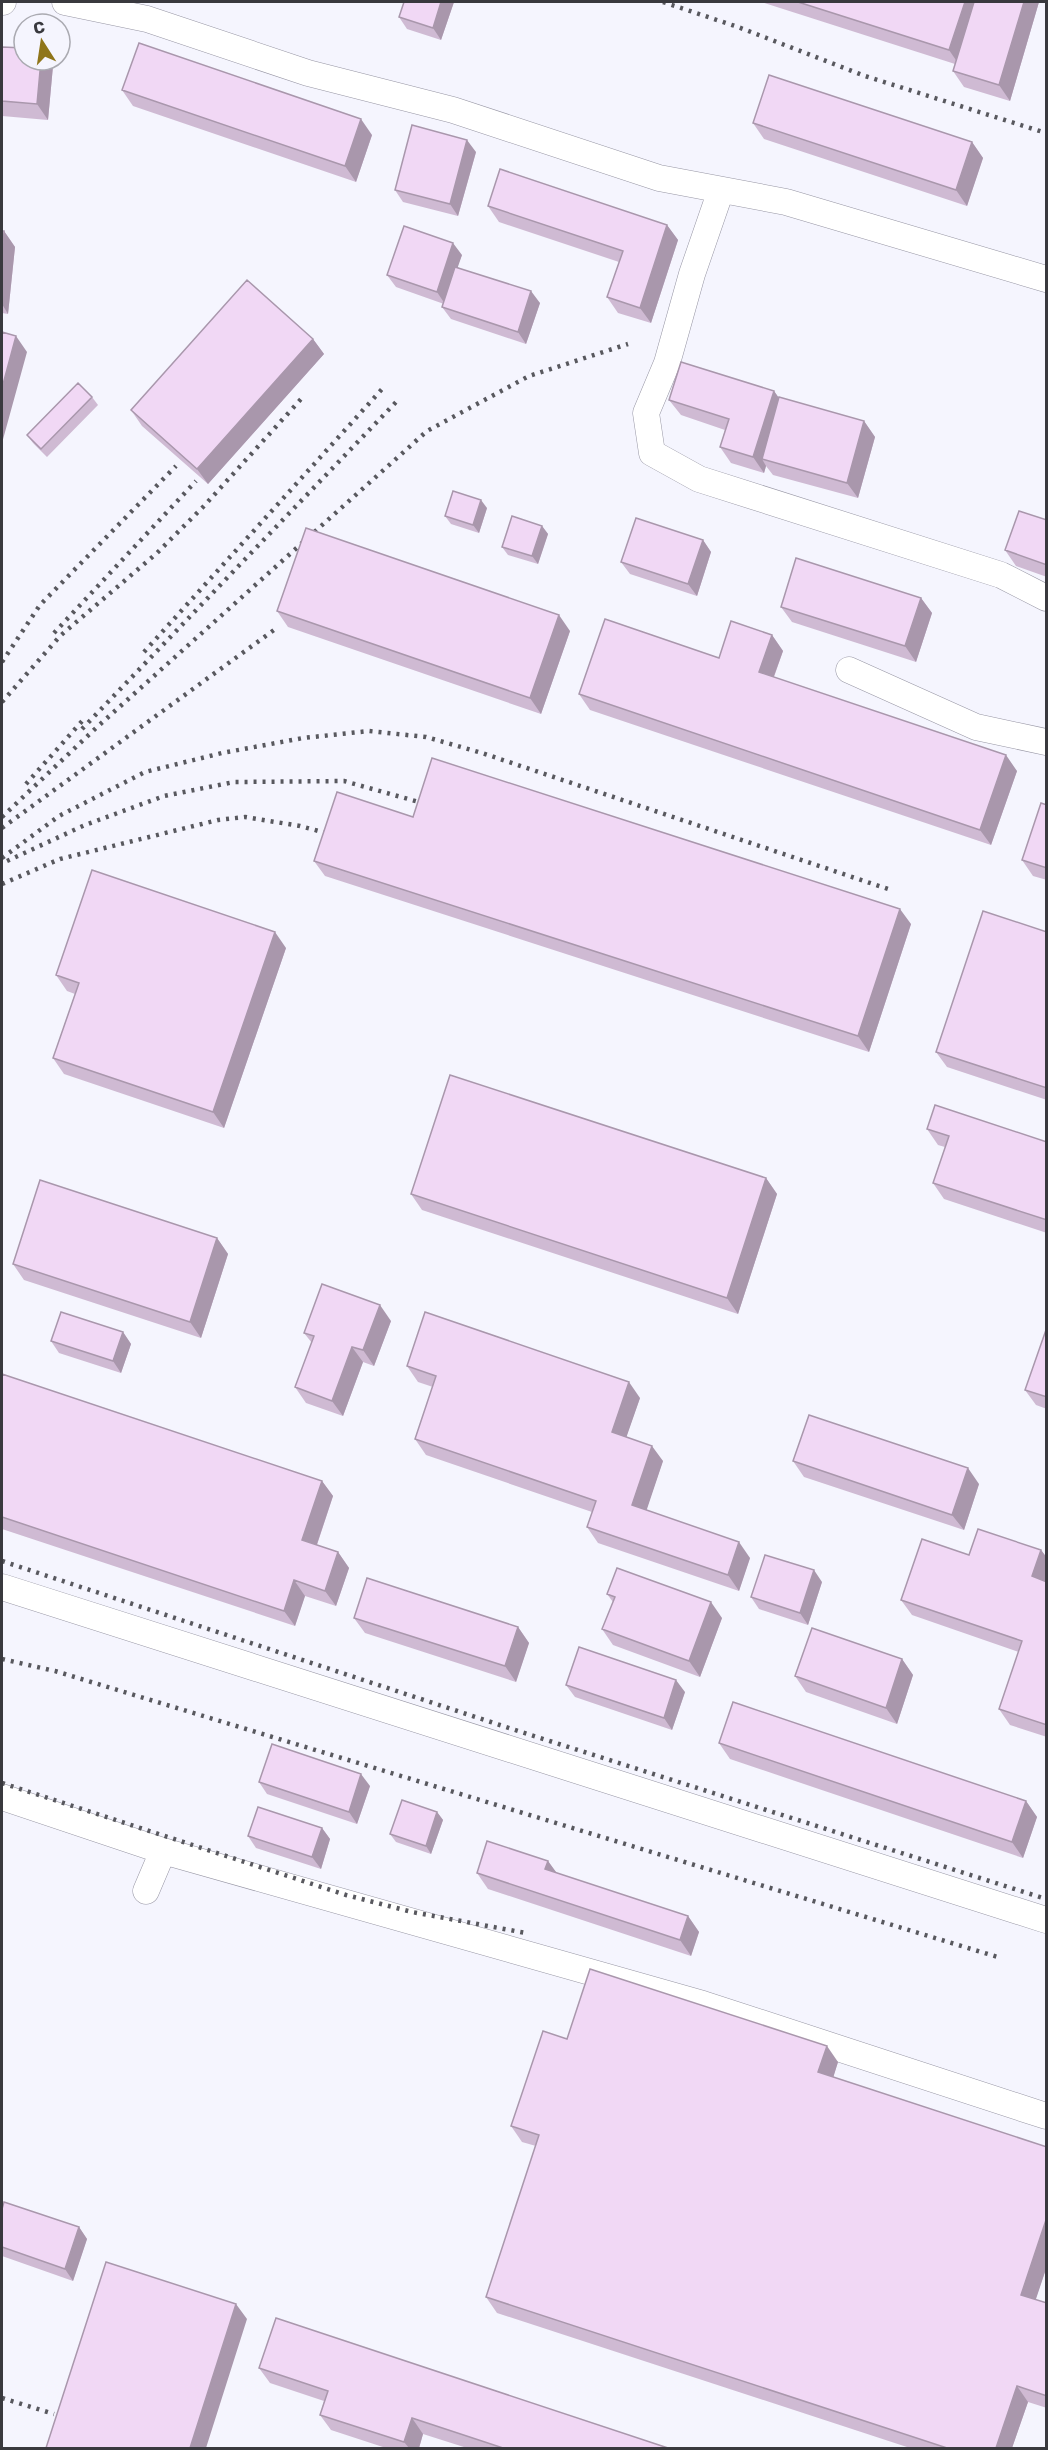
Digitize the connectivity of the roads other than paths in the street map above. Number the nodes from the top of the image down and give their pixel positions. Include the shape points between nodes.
1 (65, 2) edge
2 (721, 190) junction
3 (1047, 279) edge
4 (1047, 598) edge
5 (849, 670) dead end
6 (1047, 742) edge
7 (2, 1587) edge
8 (2, 1797) edge
9 (163, 1851) junction
10 (146, 1891) dead end
11 (1047, 1920) edge
12 (1047, 2116) edge

1 - 2 lane via 147,19 308,73 453,110 659,178
2 - 3 lane via 786,202
2 - 4 lane via 667,363 646,413 652,453 699,479 1000,575
5 - 6 lane via 976,727
7 - 11 lane
8 - 9 lane
9 - 10 lane
9 - 12 lane via 703,2004

